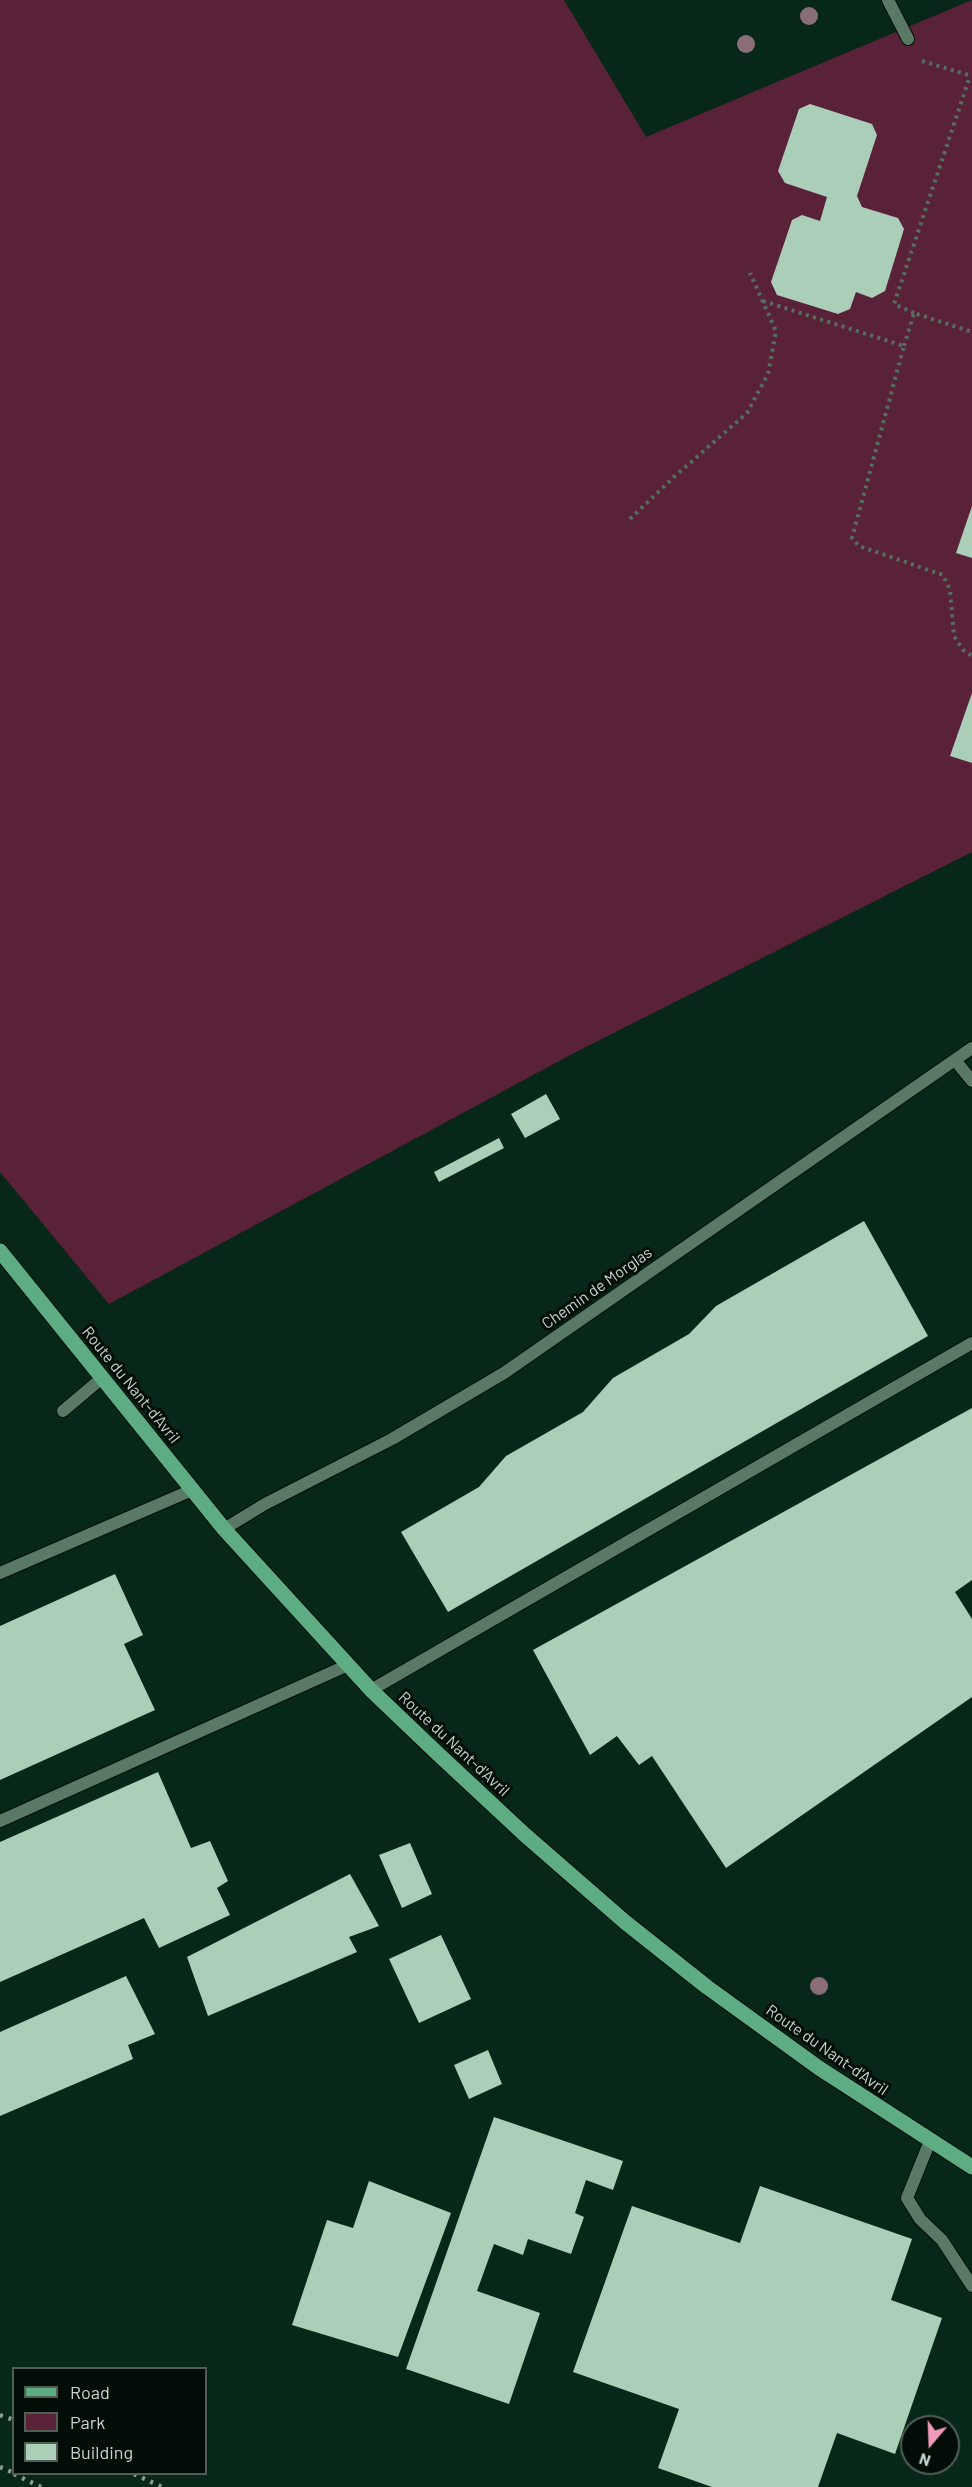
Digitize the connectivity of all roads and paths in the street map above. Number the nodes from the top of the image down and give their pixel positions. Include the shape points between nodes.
1 (888, 0) edge
2 (908, 39) dead end
3 (916, 59) dead end
4 (971, 76) edge
5 (750, 273) dead end
6 (764, 301) junction
7 (914, 313) junction
8 (972, 332) edge
9 (904, 346) junction
10 (630, 519) dead end
11 (972, 656) edge
12 (972, 1048) edge
13 (955, 1060) junction
14 (972, 1081) edge
15 (0, 1251) edge
16 (972, 1343) edge
17 (102, 1378) junction
18 (63, 1412) dead end
19 (192, 1490) junction
20 (224, 1528) junction
21 (0, 1573) edge
22 (348, 1665) junction
23 (371, 1690) junction
24 (0, 1821) edge
25 (930, 2141) junction
26 (972, 2167) edge
27 (972, 2286) edge

1 - 2 street
3 - 4 path
4 - 7 path via 894,304
5 - 6 path
6 - 9 path
6 - 10 path via 776,332 776,344 768,374 755,400 747,413
7 - 8 path
7 - 9 path
9 - 11 path via 852,538 859,546 944,576 950,590 954,636
12 - 13 street, Chemin de Morglas
13 - 14 street
13 - 20 street, Chemin de Morglas via 504,1373 392,1439
15 - 17 main road, Route du Nant-d'Avril
16 - 23 street
17 - 18 street
17 - 19 main road, Route du Nant-d'Avril
19 - 20 main road, Route du Nant-d'Avril
19 - 21 street
20 - 22 main road, Route du Nant-d'Avril
22 - 23 main road, Route du Nant-d'Avril
22 - 24 street
23 - 25 main road, Route du Nant-d'Avril via 524,1834 625,1922 819,2068
25 - 26 main road, Route du Nant-d'Avril
25 - 27 street via 907,2198 942,2240

